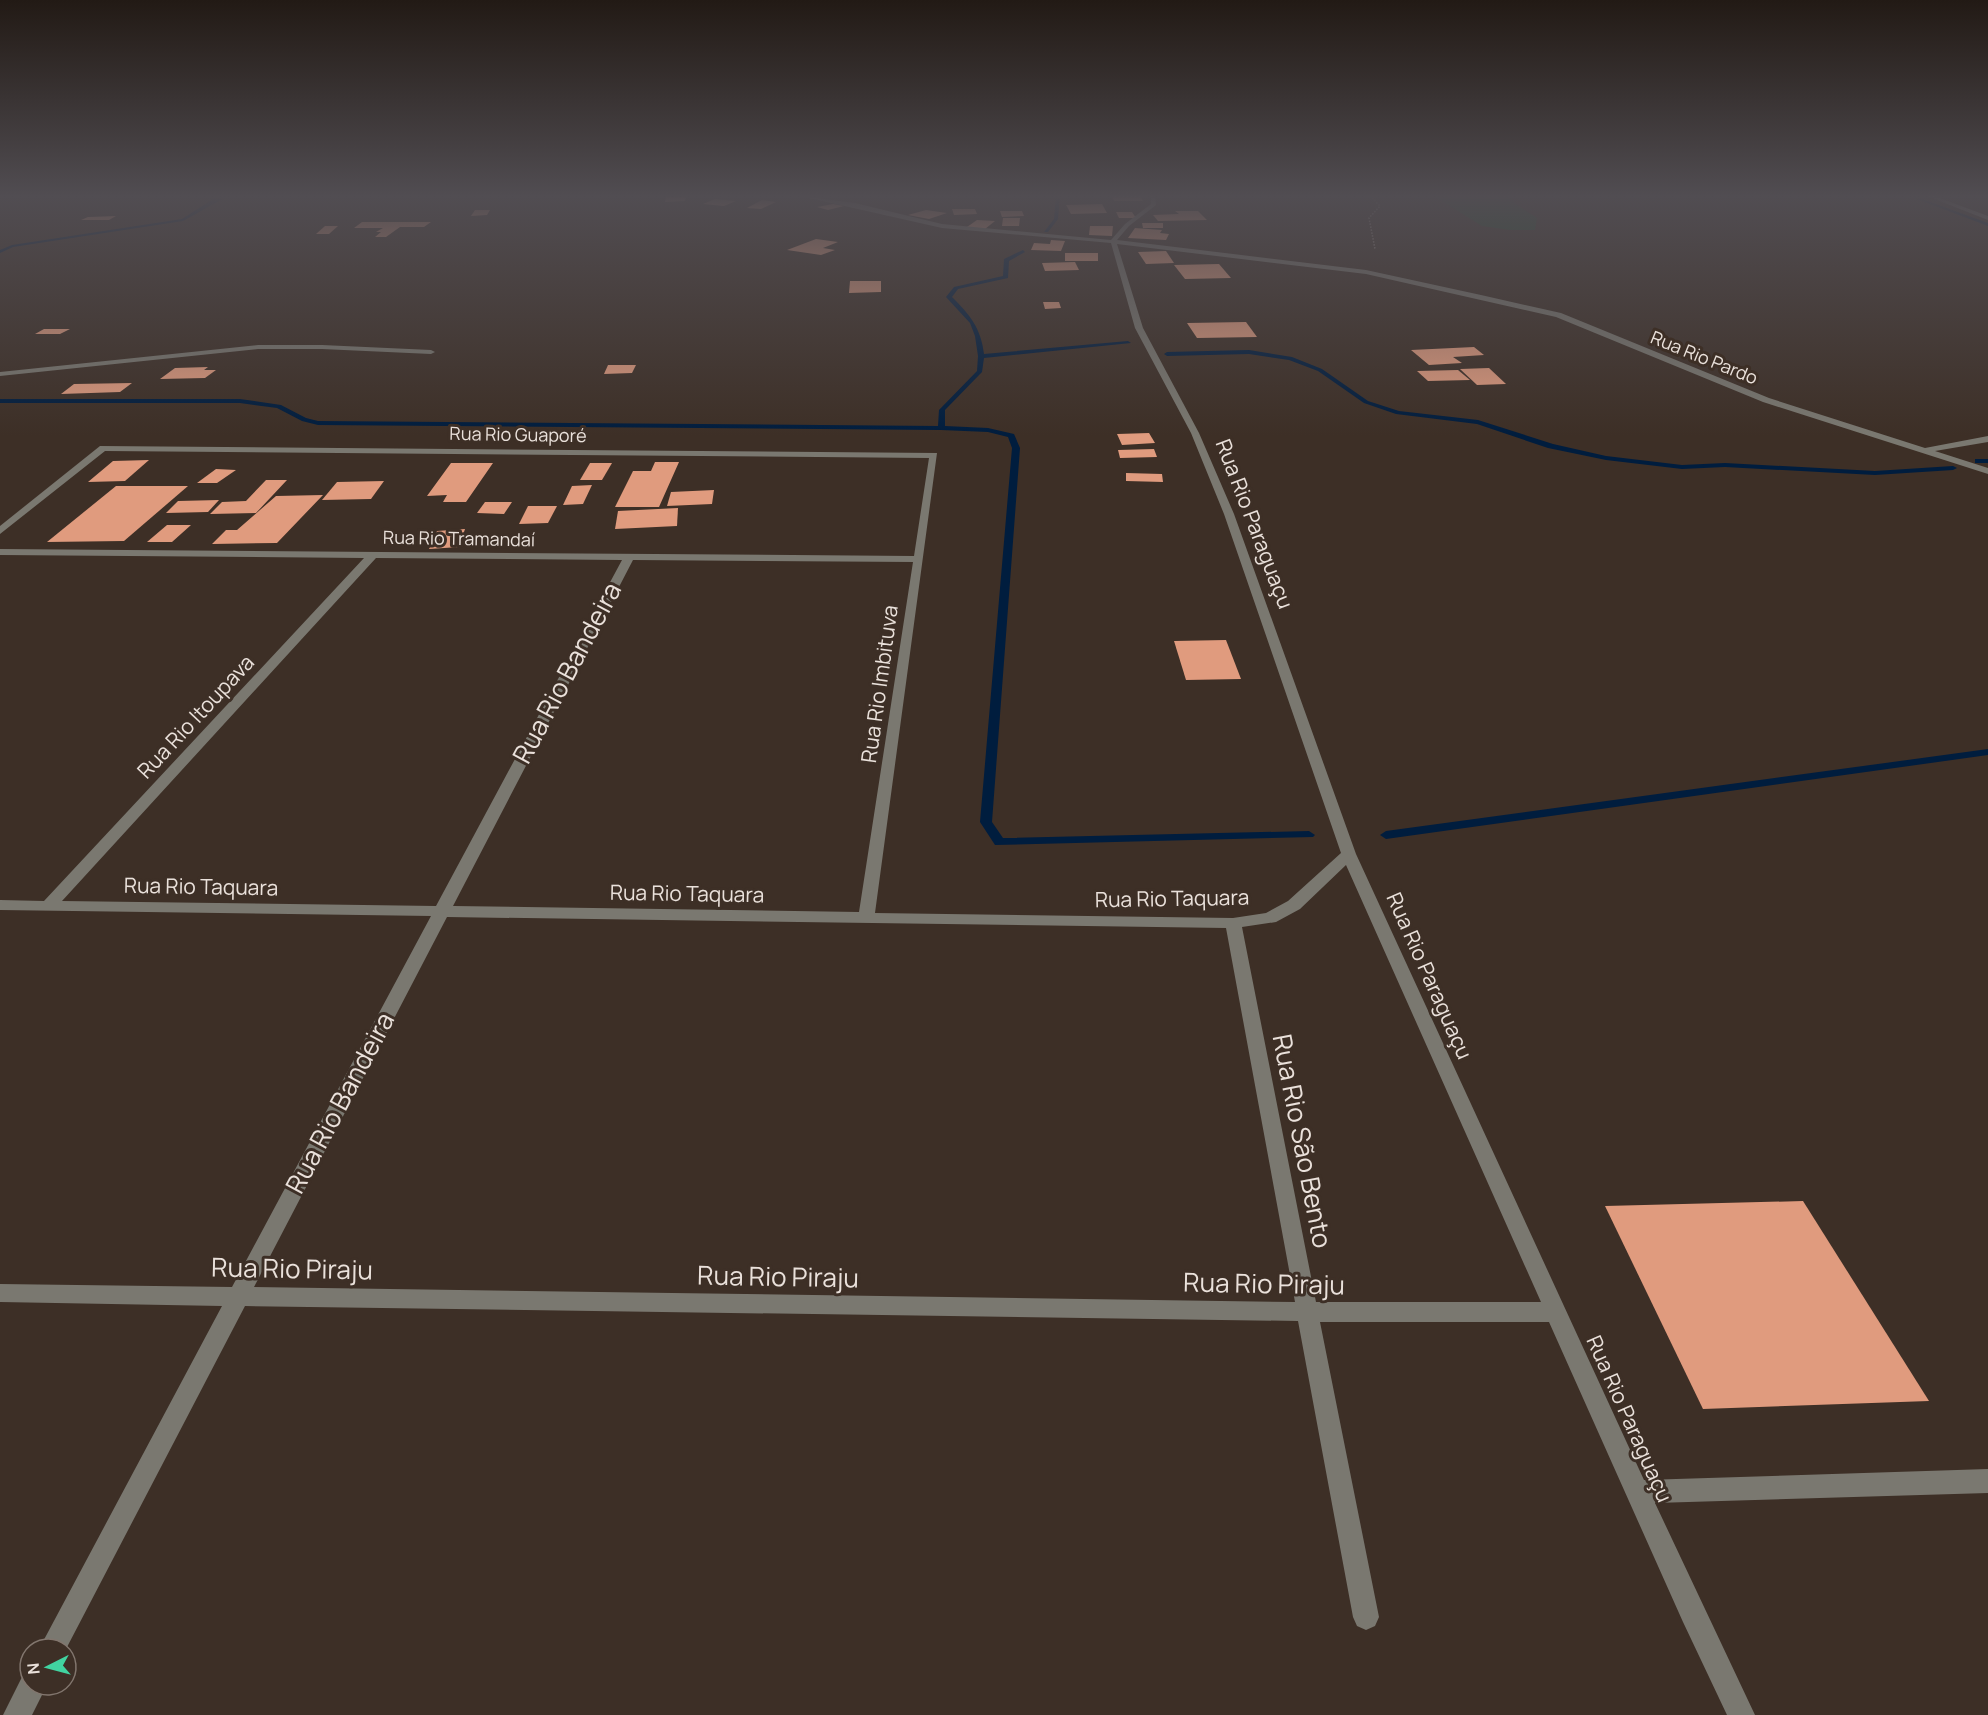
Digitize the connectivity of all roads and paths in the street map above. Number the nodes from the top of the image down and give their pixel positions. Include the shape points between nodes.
1 (1123, 276) edge
2 (1384, 276) edge
3 (431, 351) dead end
4 (0, 374) edge
5 (1988, 439) edge
6 (1924, 451) junction
7 (934, 456) joint
8 (1988, 471) edge
9 (0, 531) edge
10 (0, 552) edge
11 (374, 554) junction
12 (629, 557) junction
13 (918, 559) junction
14 (1349, 854) junction
15 (0, 905) edge
16 (48, 906) junction
17 (441, 912) junction
18 (866, 918) junction
19 (1233, 923) junction
20 (0, 1293) edge
21 (239, 1295) junction
22 (1308, 1312) junction
23 (1556, 1312) junction
24 (1988, 1481) edge
25 (1638, 1492) junction
26 (1366, 1617) dead end
27 (58, 1637) edge
28 (27, 1697) edge
29 (17, 1715) edge
30 (1741, 1715) edge

1 - 14 street, Rua Rio Paraguaçu via 1139,328 1195,433 1229,514
2 - 6 street, Rua Rio Pardo via 1558,315 1766,400
3 - 4 street via 258,347
5 - 6 street
6 - 8 street, Rua Rio Pardo
7 - 9 street, Rua Rio Guaporé via 103,448
7 - 13 street, Rua Rio Imbituva
10 - 11 street, Rua Rio Tramandaí
11 - 12 street, Rua Rio Tramandaí
11 - 16 street, Rua Rio Itoupava
12 - 13 street, Rua Rio Tramandaí
12 - 17 street, Rua Rio Bandeira
13 - 18 street, Rua Rio Imbituva
14 - 19 street, Rua Rio Taquara via 1294,905 1270,918
14 - 23 street, Rua Rio Paraguaçu
15 - 16 street, Rua Rio Taquara
16 - 17 street, Rua Rio Taquara
17 - 18 street, Rua Rio Taquara
17 - 21 street, Rua Rio Bandeira
18 - 19 street, Rua Rio Taquara
19 - 22 street, Rua Rio São Bento
20 - 21 street, Rua Rio Piraju
21 - 22 street, Rua Rio Piraju
21 - 27 street, Rua Rio Bandeira
22 - 23 street, Rua Rio Piraju
22 - 26 street, Rua Rio São Bento
23 - 25 street, Rua Rio Paraguaçu
24 - 25 street
25 - 30 street, Rua Rio Paraguaçu
28 - 29 street

